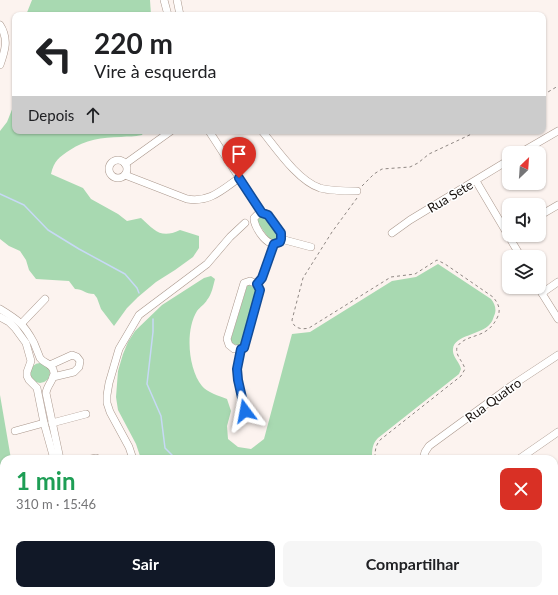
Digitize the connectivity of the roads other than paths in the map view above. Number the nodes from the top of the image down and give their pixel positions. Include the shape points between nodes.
1 (164, 0) edge
2 (177, 0) edge
3 (167, 12) edge
4 (179, 12) edge
5 (0, 25) edge
6 (0, 65) edge
7 (558, 131) edge
8 (167, 134) edge
9 (211, 134) edge
10 (264, 134) edge
11 (532, 146) edge
12 (126, 164) junction
13 (502, 164) edge
14 (125, 175) junction
15 (239, 178) junction
16 (476, 181) junction
17 (357, 191) road end
18 (558, 205) edge
19 (546, 212) edge
20 (262, 213) junction
21 (245, 223) dead end
22 (502, 224) edge
23 (392, 233) dead end
24 (281, 239) junction
25 (274, 244) junction
26 (311, 246) dead end
27 (558, 282) edge
28 (257, 284) junction
29 (546, 287) edge
30 (542, 294) edge
31 (45, 299) dead end
32 (0, 309) edge
33 (0, 317) edge
34 (558, 319) edge
35 (22, 323) junction
36 (241, 349) junction
37 (558, 355) edge
38 (50, 365) junction
39 (53, 377) junction
40 (245, 411) dead end
41 (86, 414) dead end
42 (44, 423) junction
43 (52, 423) junction
44 (15, 431) dead end
45 (558, 432) edge
46 (53, 455) edge
47 (59, 455) edge
48 (132, 455) edge
49 (424, 455) edge
50 (525, 455) edge

1 - 3 street
2 - 4 street
5 - 6 street via 4,31 6,48
7 - 11 street
8 - 12 street
9 - 15 street
10 - 17 street via 297,172 318,187
12 - 14 street
12 - 14 street via 118,160 112,163 110,168 111,174 116,177
13 - 16 street, Rua Sete
14 - 15 street via 195,201 212,196
15 - 20 street
16 - 22 street
16 - 23 street, Rua Sete
18 - 19 street
20 - 24 street via 268,215 281,233
20 - 25 street via 258,213 254,218 254,224 268,242
21 - 48 street via 207,264 140,315 119,349 109,383 107,403
24 - 25 street
24 - 26 street
25 - 28 street via 262,278
27 - 29 street
28 - 36 street via 260,290 244,348
28 - 36 street via 250,281 244,283 227,339 231,347
30 - 34 street
31 - 35 street
32 - 35 street
33 - 42 street via 9,322 26,343 31,361 27,376 37,388
35 - 38 street via 41,358
36 - 40 street via 237,369
37 - 49 street, Rua Quatro via 429,446
38 - 39 street
38 - 39 street via 72,355 80,361 80,367 74,372
39 - 43 street via 46,393
41 - 43 street
42 - 44 street
42 - 46 street
43 - 47 street
45 - 50 street

